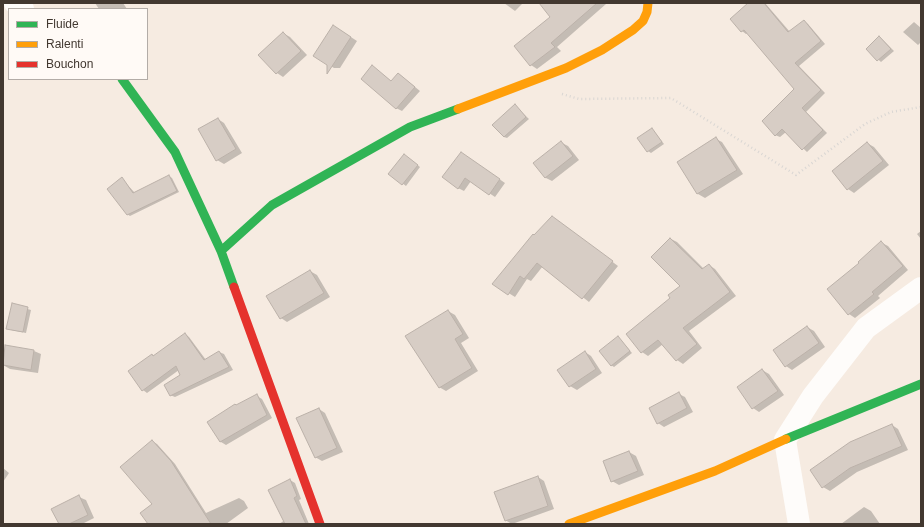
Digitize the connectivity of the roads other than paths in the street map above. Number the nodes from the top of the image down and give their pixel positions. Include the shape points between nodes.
1 (648, 3) edge
2 (123, 80) edge
3 (222, 251) junction
4 (921, 288) edge
5 (921, 384) edge
6 (785, 440) junction
7 (320, 524) edge
8 (569, 524) edge
9 (799, 524) edge

1 - 3 street via 648,12 643,21 602,50 566,68 410,127 272,205
2 - 3 street via 175,152
3 - 7 street
4 - 6 street via 866,328 813,396
5 - 6 street
6 - 8 street via 715,471
6 - 9 street

